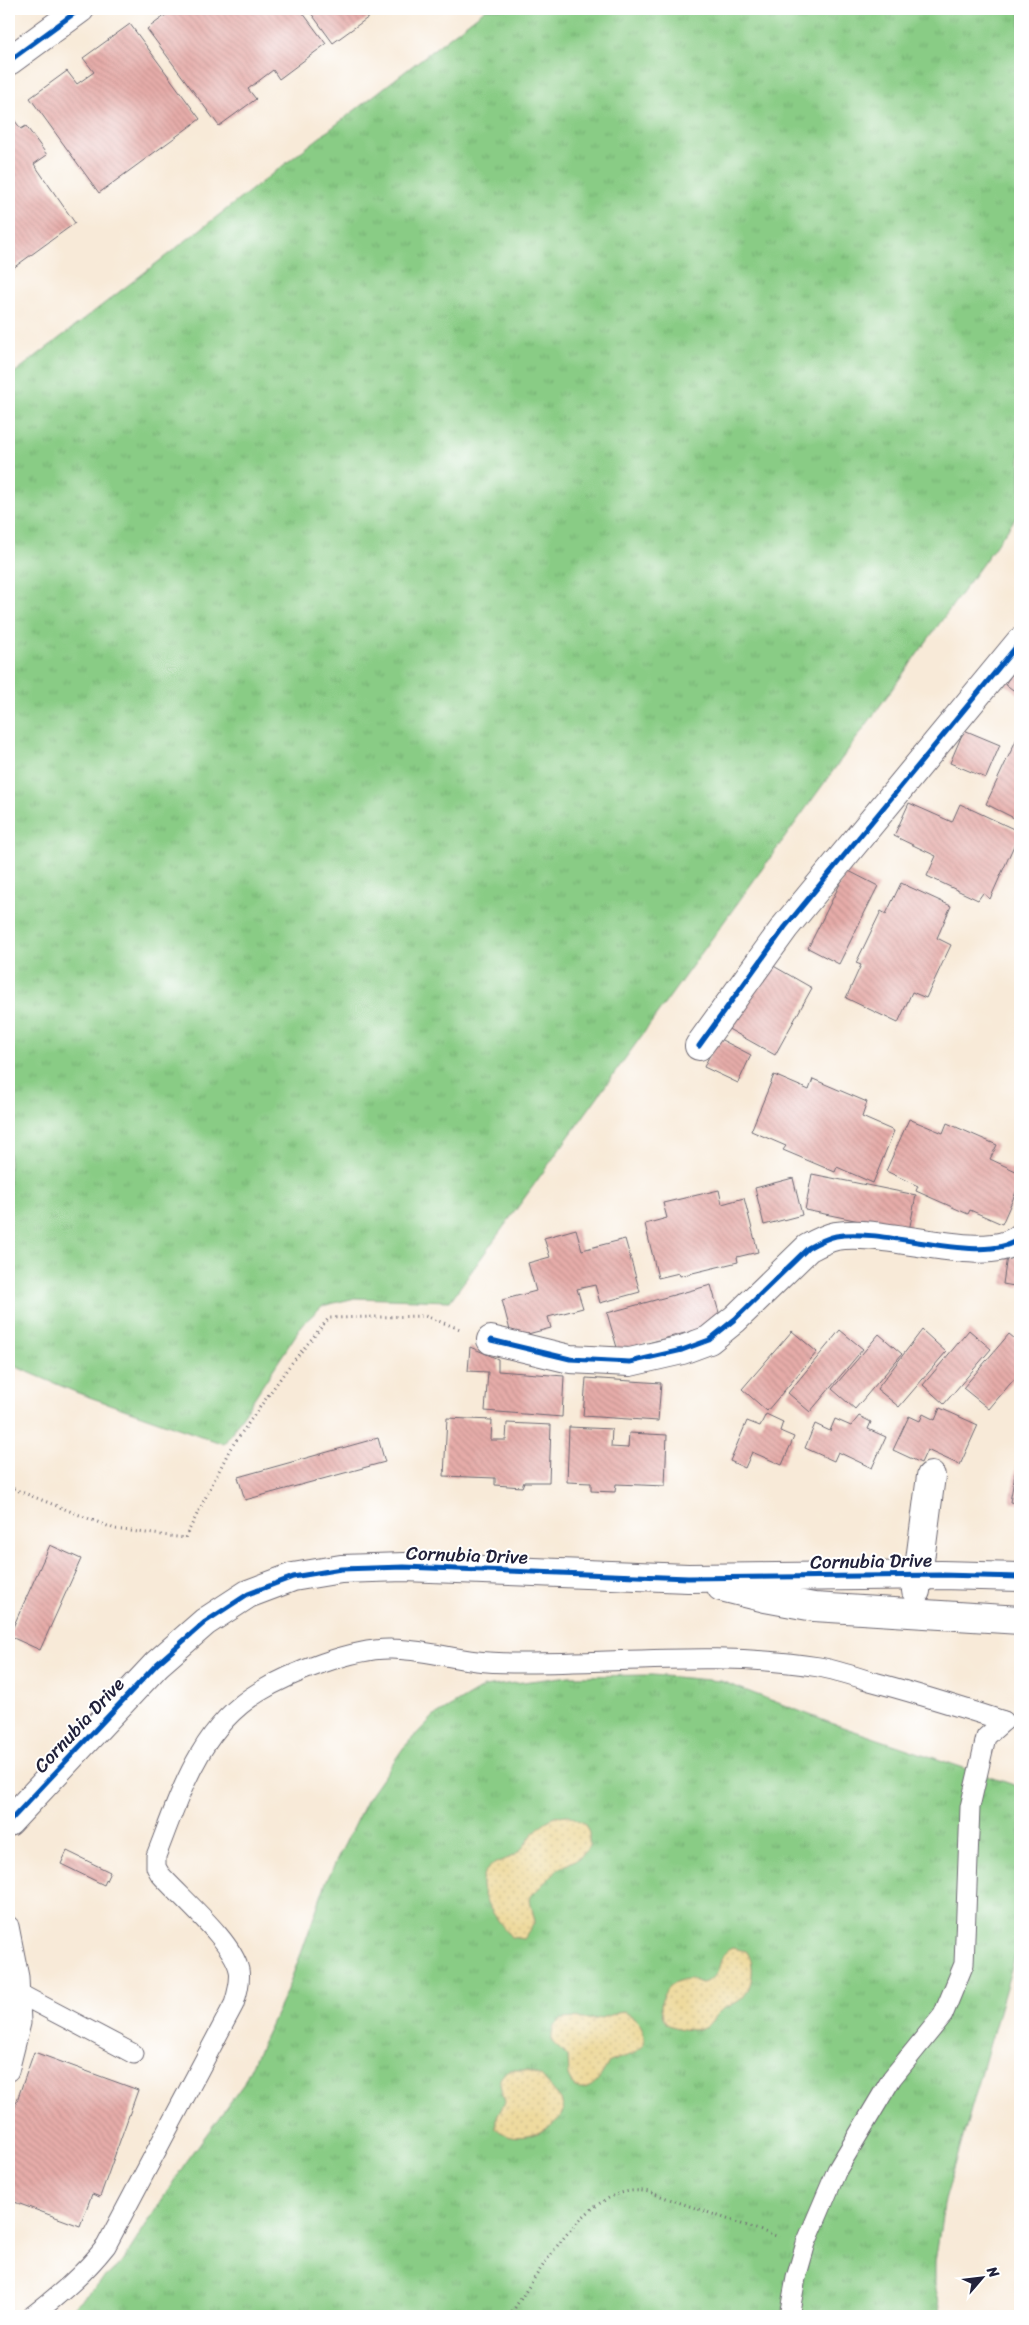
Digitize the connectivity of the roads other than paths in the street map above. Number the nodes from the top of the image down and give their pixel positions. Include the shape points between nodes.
1 (80, 9) edge
2 (9, 61) edge
3 (1020, 642) edge
4 (699, 1046) dead end
5 (1020, 1238) edge
6 (492, 1340) road end
7 (931, 1476) dead end
8 (917, 1575) junction
9 (1020, 1577) edge
10 (688, 1578) junction
11 (914, 1613) junction
12 (1020, 1620) edge
13 (9, 1822) edge
14 (9, 1926) edge
15 (20, 1994) junction
16 (134, 2054) dead end
17 (9, 2071) edge
18 (32, 2316) edge
19 (789, 2316) edge

1 - 2 street
3 - 4 street via 785,928
5 - 6 street via 1013,1244 976,1250 865,1235 822,1240 808,1248 710,1340 630,1362 570,1358
7 - 8 street
8 - 9 street, Cornubia Drive
8 - 10 street, Cornubia Drive
8 - 11 street
10 - 11 street, Cornubia Drive via 814,1607
10 - 13 street, Cornubia Drive via 404,1567 341,1568 293,1577 248,1594 205,1622 157,1664
11 - 12 street, Cornubia Drive
14 - 15 lane
15 - 16 lane
15 - 17 lane via 21,2023
18 - 19 lane via 90,2267 106,2246 234,2004 240,1972 235,1958 156,1867 156,1856 199,1751 221,1724 258,1692 331,1661 388,1649 480,1662 688,1657 821,1667 923,1695 1004,1722 986,1737 970,1807 964,1964 943,2015 892,2078 838,2170 806,2243

